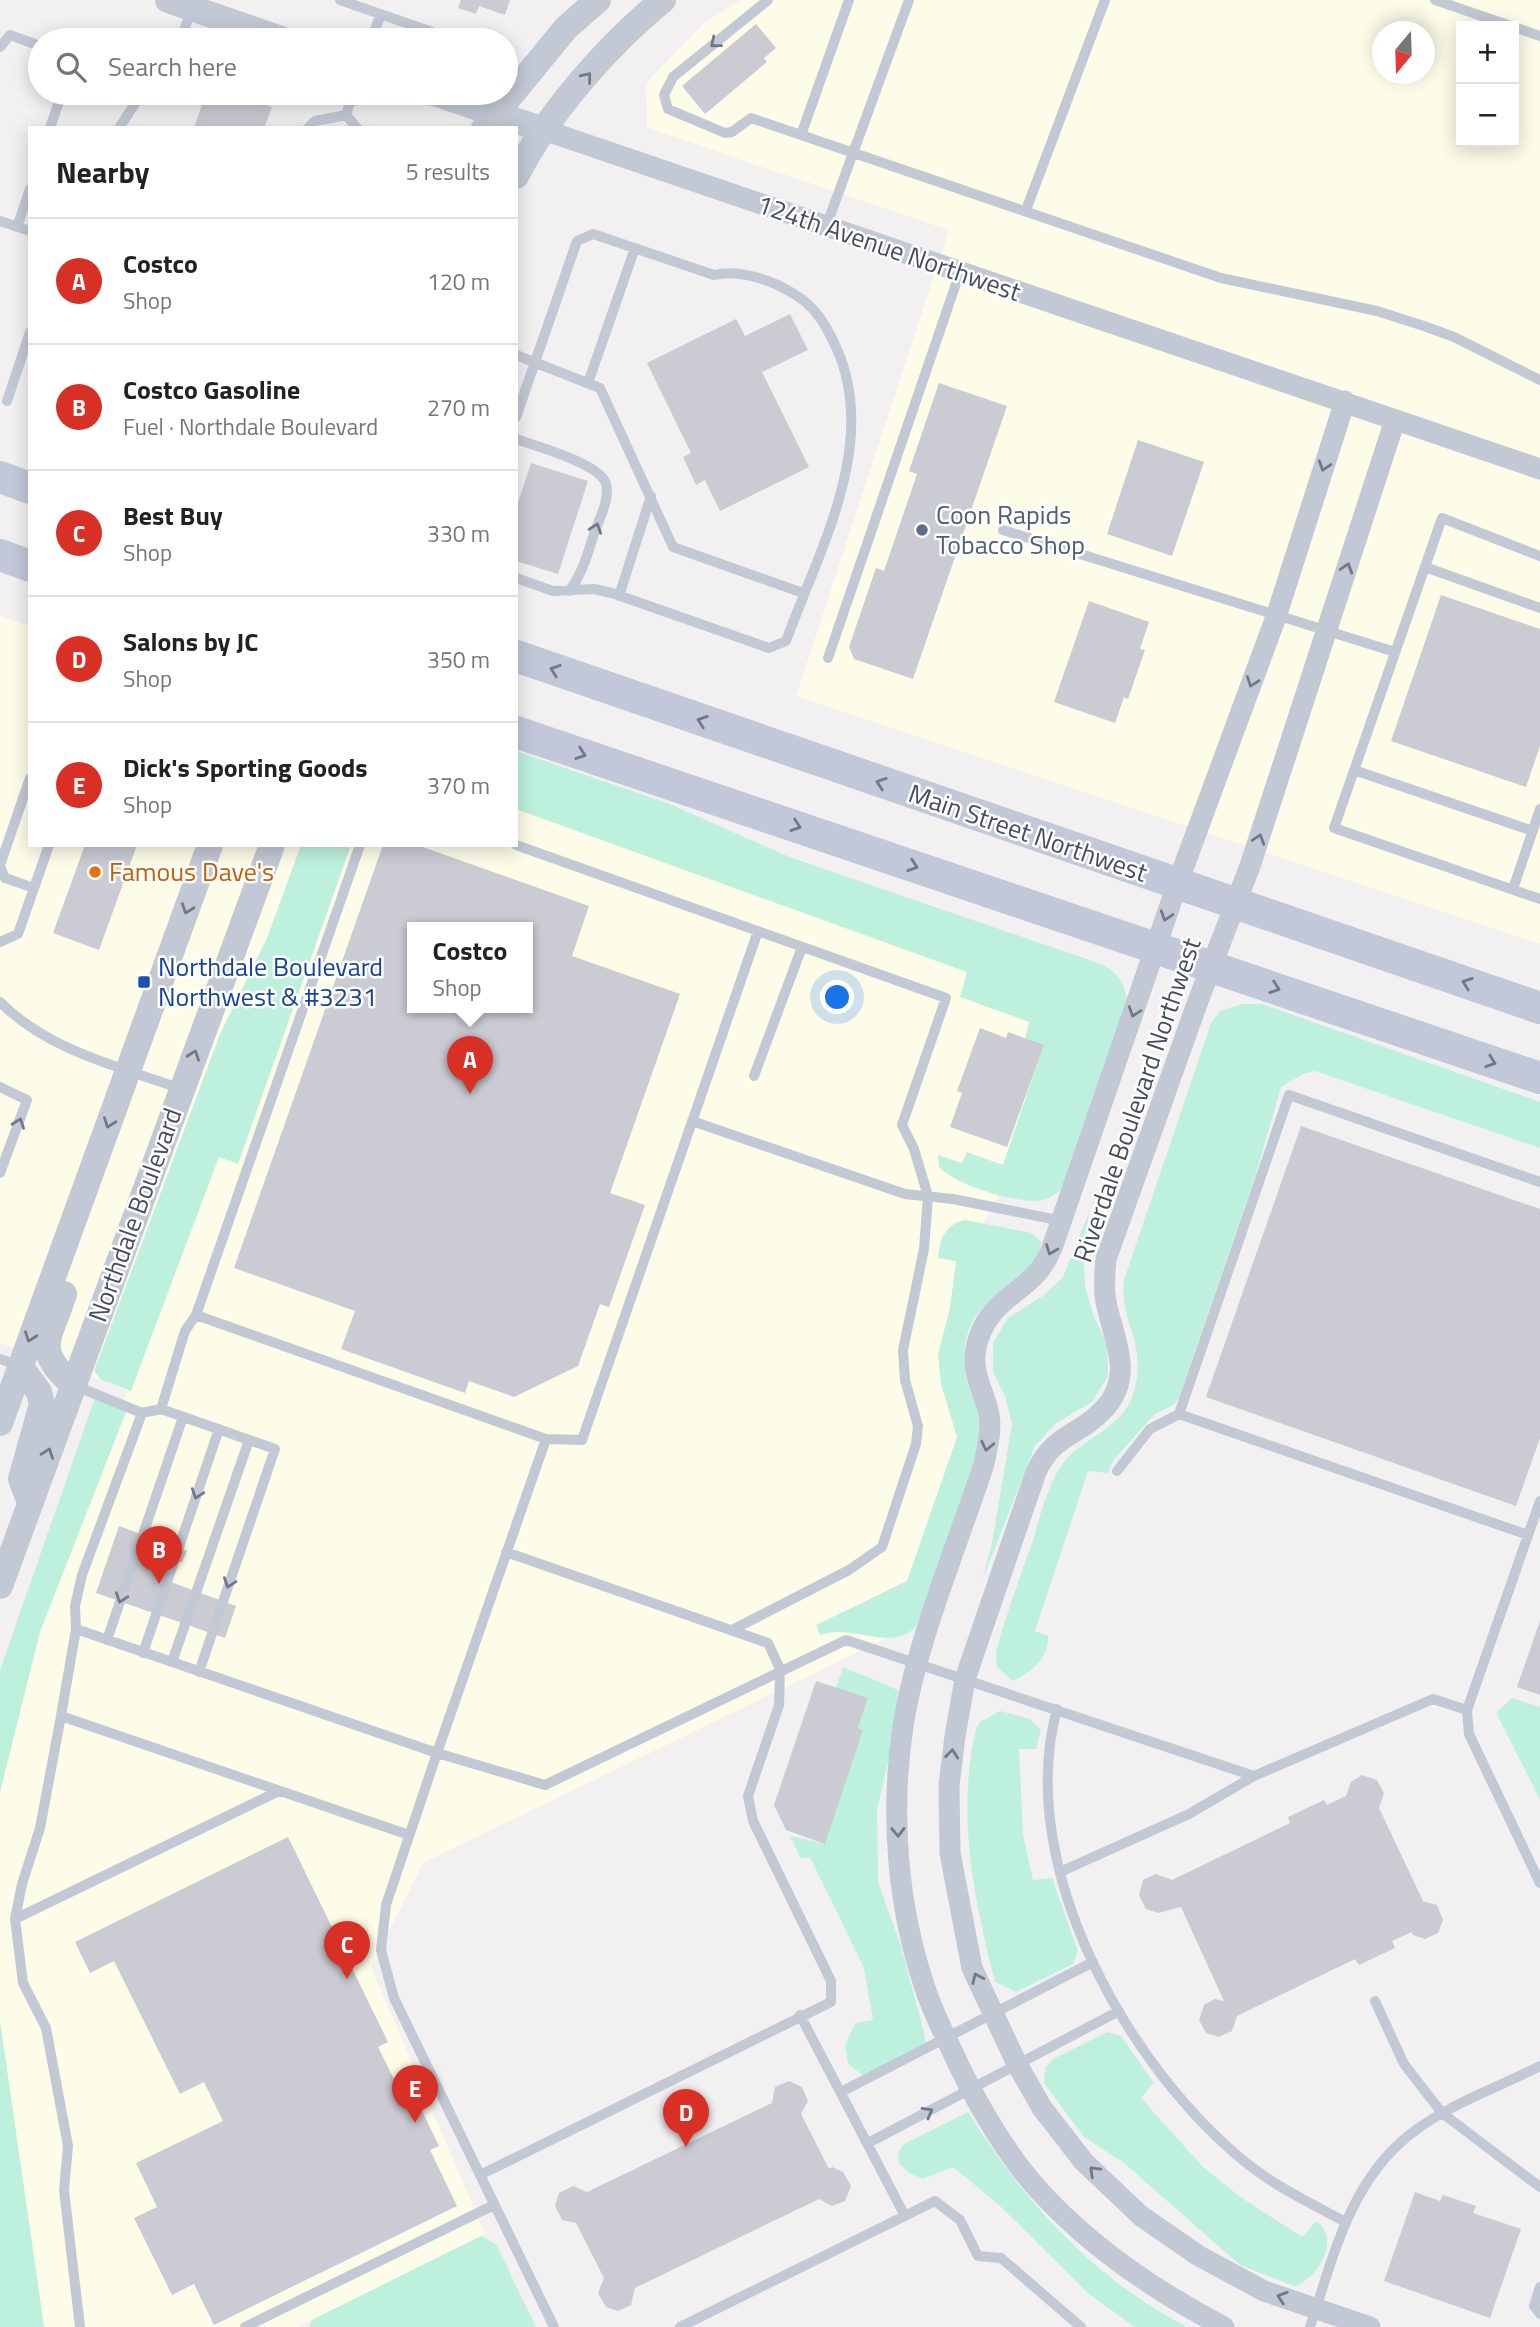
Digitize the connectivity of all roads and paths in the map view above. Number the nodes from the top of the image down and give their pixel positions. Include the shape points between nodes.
1 (340, 0) edge
2 (598, 0) edge
3 (663, 0) edge
4 (768, 0) edge
5 (849, 0) edge
6 (909, 0) edge
7 (1105, 0) edge
8 (1435, 0) edge
9 (185, 3) edge
10 (381, 14) junction
11 (1495, 21) edge
12 (182, 28) edge
13 (252, 28) edge
14 (376, 28) edge
15 (421, 28) edge
16 (1519, 29) edge
17 (1540, 36) edge
18 (28, 42) edge
19 (0, 47) edge
20 (518, 85) edge
21 (58, 105) edge
22 (130, 105) edge
23 (350, 105) edge
24 (458, 105) edge
25 (502, 105) edge
26 (346, 115) junction
27 (489, 120) edge
28 (51, 126) edge
29 (119, 126) edge
30 (310, 126) edge
31 (355, 126) edge
32 (544, 130) junction
33 (801, 135) junction
34 (853, 153) junction
35 (518, 173) edge
36 (28, 195) edge
37 (1026, 210) junction
38 (0, 221) edge
39 (826, 226) junction
40 (17, 227) junction
41 (28, 230) edge
42 (635, 248) junction
43 (960, 272) junction
44 (28, 338) edge
45 (518, 356) edge
46 (536, 361) junction
47 (1540, 380) edge
48 (588, 383) junction
49 (6, 401) dead end
50 (1345, 401) junction
51 (518, 411) edge
52 (1395, 420) junction
53 (518, 440) edge
54 (1540, 469) edge
55 (0, 477) edge
56 (28, 487) edge
57 (651, 496) junction
58 (1003, 530) dead end
59 (0, 555) edge
60 (1540, 556) edge
61 (28, 565) edge
62 (1425, 567) junction
63 (518, 579) edge
64 (569, 591) junction
65 (803, 593) junction
66 (620, 596) junction
67 (1540, 608) edge
68 (1276, 617) junction
69 (1326, 633) junction
70 (1395, 652) junction
71 (518, 657) edge
72 (828, 658) dead end
73 (518, 733) edge
74 (1354, 770) junction
75 (28, 784) edge
76 (1540, 809) edge
77 (1532, 831) junction
78 (518, 846) edge
79 (48, 847) edge
80 (209, 847) edge
81 (271, 847) edge
82 (359, 847) edge
83 (0, 866) edge
84 (1177, 885) junction
85 (34, 888) junction
86 (1513, 889) junction
87 (1540, 899) edge
88 (1234, 903) junction
89 (758, 931) junction
90 (0, 942) edge
91 (802, 947) junction
92 (1156, 948) junction
93 (1211, 966) junction
94 (0, 1002) edge
95 (1540, 1008) edge
96 (129, 1070) junction
97 (754, 1076) dead end
98 (1540, 1078) edge
99 (0, 1087) edge
100 (181, 1088) junction
101 (692, 1121) junction
102 (0, 1173) edge
103 (1540, 1182) edge
104 (928, 1196) junction
105 (74, 1220) junction
106 (1062, 1221) junction
107 (196, 1315) junction
108 (10, 1362) edge
109 (73, 1385) junction
110 (161, 1409) junction
111 (142, 1413) junction
112 (1178, 1414) junction
113 (183, 1417) junction
114 (0, 1423) edge
115 (219, 1429) junction
116 (545, 1439) junction
117 (249, 1440) junction
118 (1117, 1471) dead end
119 (1540, 1501) edge
120 (30, 1503) junction
121 (1528, 1535) junction
122 (506, 1552) junction
123 (0, 1586) edge
124 (76, 1629) junction
125 (732, 1630) junction
126 (107, 1640) junction
127 (143, 1653) junction
128 (172, 1662) junction
129 (918, 1663) junction
130 (780, 1669) junction
131 (199, 1672) junction
132 (965, 1679) junction
133 (1057, 1710) junction
134 (1467, 1710) junction
135 (61, 1716) junction
136 (437, 1753) junction
137 (1254, 1776) junction
138 (279, 1791) junction
139 (409, 1835) junction
140 (1060, 1872) junction
141 (1540, 1884) edge
142 (15, 1919) junction
143 (1093, 1962) junction
144 (1375, 2001) dead end
145 (1119, 2011) junction
146 (992, 2013) junction
147 (800, 2015) junction
148 (946, 2037) junction
149 (1017, 2064) junction
150 (1540, 2066) edge
151 (971, 2089) junction
152 (841, 2092) junction
153 (1442, 2113) junction
154 (868, 2143) junction
155 (480, 2175) junction
156 (1540, 2187) edge
157 (494, 2205) junction
158 (905, 2216) junction
159 (1345, 2222) junction
160 (1540, 2287) edge
161 (1540, 2314) edge
162 (1313, 2318) edge
163 (80, 2327) edge
164 (246, 2327) edge
165 (554, 2327) edge
166 (680, 2327) edge
167 (1081, 2327) edge
168 (1224, 2327) edge
169 (1370, 2327) edge

1 - 10 lane
2 - 20 street via 566,28
32 -> 3 street via 604,57
4 -> 33 lane via 673,77 663,102 673,113 725,132 751,118
5 - 33 lane
6 - 34 lane
7 - 37 lane
8 - 11 lane
9 - 12 lane
9 - 13 street
10 - 14 lane
10 - 15 lane
16 - 17 lane
18 - 19 lane via 10,35
21 - 28 lane
22 - 29 lane
23 - 26 lane
24 - 27 street, 124th Avenue Northwest
25 - 27 street
26 - 30 lane
26 - 31 lane
27 - 32 street, 124th Avenue Northwest
32 - 35 street
32 - 39 street, 124th Avenue Northwest
33 - 34 lane
34 - 37 lane
34 - 39 lane
36 - 40 lane
37 - 47 lane via 1221,278 1400,318 1454,337
38 - 40 lane
39 - 43 street, 124th Avenue Northwest
40 - 41 lane
42 - 46 lane via 593,234 577,241
42 - 48 lane
42 - 65 lane via 713,275 729,271 784,288 809,303 848,372 852,418 846,472
43 - 50 street, 124th Avenue Northwest
43 - 72 lane
44 - 49 lane
45 - 46 lane
46 - 48 lane
46 - 51 lane
48 - 57 lane via 600,388
50 - 52 street, 124th Avenue Northwest
50 -> 68 street, Riverdale Boulevard Northwest
52 - 54 street
69 -> 52 street, Riverdale Boulevard Northwest
64 -> 53 lane via 581,570 607,485 590,467
55 - 56 main road
57 - 65 lane via 673,547
57 - 66 lane
58 - 68 lane
59 - 61 main road
60 - 62 lane via 1442,518
62 - 67 lane
62 - 70 lane
63 - 64 lane via 553,591
64 - 66 lane via 594,589
65 - 66 lane via 786,641 769,648
68 - 69 lane
68 -> 84 street, Riverdale Boulevard Northwest
69 - 70 lane
88 -> 69 street, Riverdale Boulevard Northwest
70 - 74 lane
84 -> 71 main road, Main Street Northwest
73 -> 92 main road
74 - 77 lane
74 - 86 lane via 1334,828
75 - 83 lane
76 - 77 lane
77 - 86 lane
78 - 89 lane
79 - 85 lane
80 -> 96 street
100 -> 81 street, Northdale Boulevard
82 - 107 lane
83 - 85 lane via 5,878
84 - 88 main road, Main Street Northwest
84 -> 92 street, Riverdale Boulevard Northwest
85 - 90 lane via 18,934
86 - 87 lane
88 - 93 street, Riverdale Boulevard Northwest
95 -> 88 main road, Main Street Northwest
89 - 91 lane
89 - 101 lane
91 - 97 lane
91 - 104 lane via 946,998 902,1125
92 - 93 main road
92 -> 106 street, Riverdale Boulevard Northwest
93 -> 98 main road
93 - 132 street, Riverdale Boulevard Northwest via 1106,1259 1105,1300 1122,1355 1119,1383 1106,1408 1046,1451
94 - 96 lane via 47,1040
96 - 100 lane
96 -> 105 street
102 -> 99 lane via 27,1100
100 - 109 street, Northdale Boulevard
101 - 104 lane via 905,1194
101 - 116 lane via 582,1440
103 - 112 lane via 1289,1095
104 - 106 lane
104 - 125 lane via 924,1250 904,1350 905,1380 918,1426 916,1444 882,1547 849,1570
105 -> 108 street
105 - 109 street via 81,1239 79,1252 47,1347 53,1367
106 -> 129 street, Riverdale Boulevard Northwest via 1046,1264 995,1308 980,1333 974,1361 978,1389 989,1411 990,1435
107 - 110 lane via 185,1331
107 - 116 lane
108 - 114 street
108 - 120 street via 39,1392 42,1404 21,1479
109 - 111 lane
120 -> 109 street, Northdale Boulevard
110 - 111 lane
110 - 113 lane
111 - 124 lane via 82,1575 75,1606
112 - 118 lane via 1150,1429
112 - 121 lane
113 - 115 lane
113 -> 126 lane
115 - 117 lane
115 -> 127 lane
116 - 122 lane
117 - 128 lane
117 -> 131 lane via 275,1449
119 - 121 lane
120 - 123 street, Northdale Boulevard
121 - 134 lane
122 - 125 lane
122 - 136 lane
124 - 126 lane
124 - 135 lane
125 - 130 lane via 768,1643
126 - 127 lane
127 - 128 lane
128 - 131 lane
129 - 130 lane via 846,1640
129 - 132 lane
129 -> 148 street, Riverdale Boulevard Northwest via 897,1777 898,1855 912,1938 925,1987
130 - 136 lane via 545,1785
130 - 147 lane via 779,1705 748,1796 754,1821 831,1981 831,2002
131 - 136 lane
132 - 133 lane
146 -> 132 street, Riverdale Boulevard Northwest via 972,1968 950,1853 949,1786
133 - 137 lane
133 - 140 lane via 1046,1767
134 - 137 lane via 1433,1699
134 - 141 lane via 1469,1734
135 - 138 lane
135 - 142 lane via 40,1828
136 - 139 lane
137 - 140 lane via 1189,1814
138 - 139 lane
138 - 142 lane
139 - 155 lane via 386,1905 381,1950 394,1998
140 - 143 lane
142 - 163 lane via 23,1983 46,2028 68,2146 64,2190
143 - 145 lane
143 - 146 lane
144 - 153 lane via 1404,2064
145 - 149 lane
145 - 159 lane via 1163,2076 1204,2123 1250,2165
146 - 148 lane
146 - 149 street, Riverdale Boulevard Northwest
147 - 152 lane
147 - 155 lane
148 - 151 street, Riverdale Boulevard Northwest
148 - 152 lane
149 - 151 lane
162 -> 149 street, Riverdale Boulevard Northwest via 1199,2256 1141,2216 1084,2162 1042,2108
150 - 153 lane
154 -> 151 lane
151 - 168 street, Riverdale Boulevard Northwest via 997,2136 1047,2200 1108,2256 1173,2301
152 - 154 lane
153 - 156 lane
153 - 159 lane via 1408,2135 1381,2162
154 - 158 lane
155 - 157 lane
157 - 164 lane
157 - 165 lane
158 - 166 lane
158 - 167 lane via 935,2201 960,2220 978,2256 1002,2258
159 - 162 lane
160 - 161 lane via 1534,2306
162 - 169 street, Riverdale Boulevard Northwest

